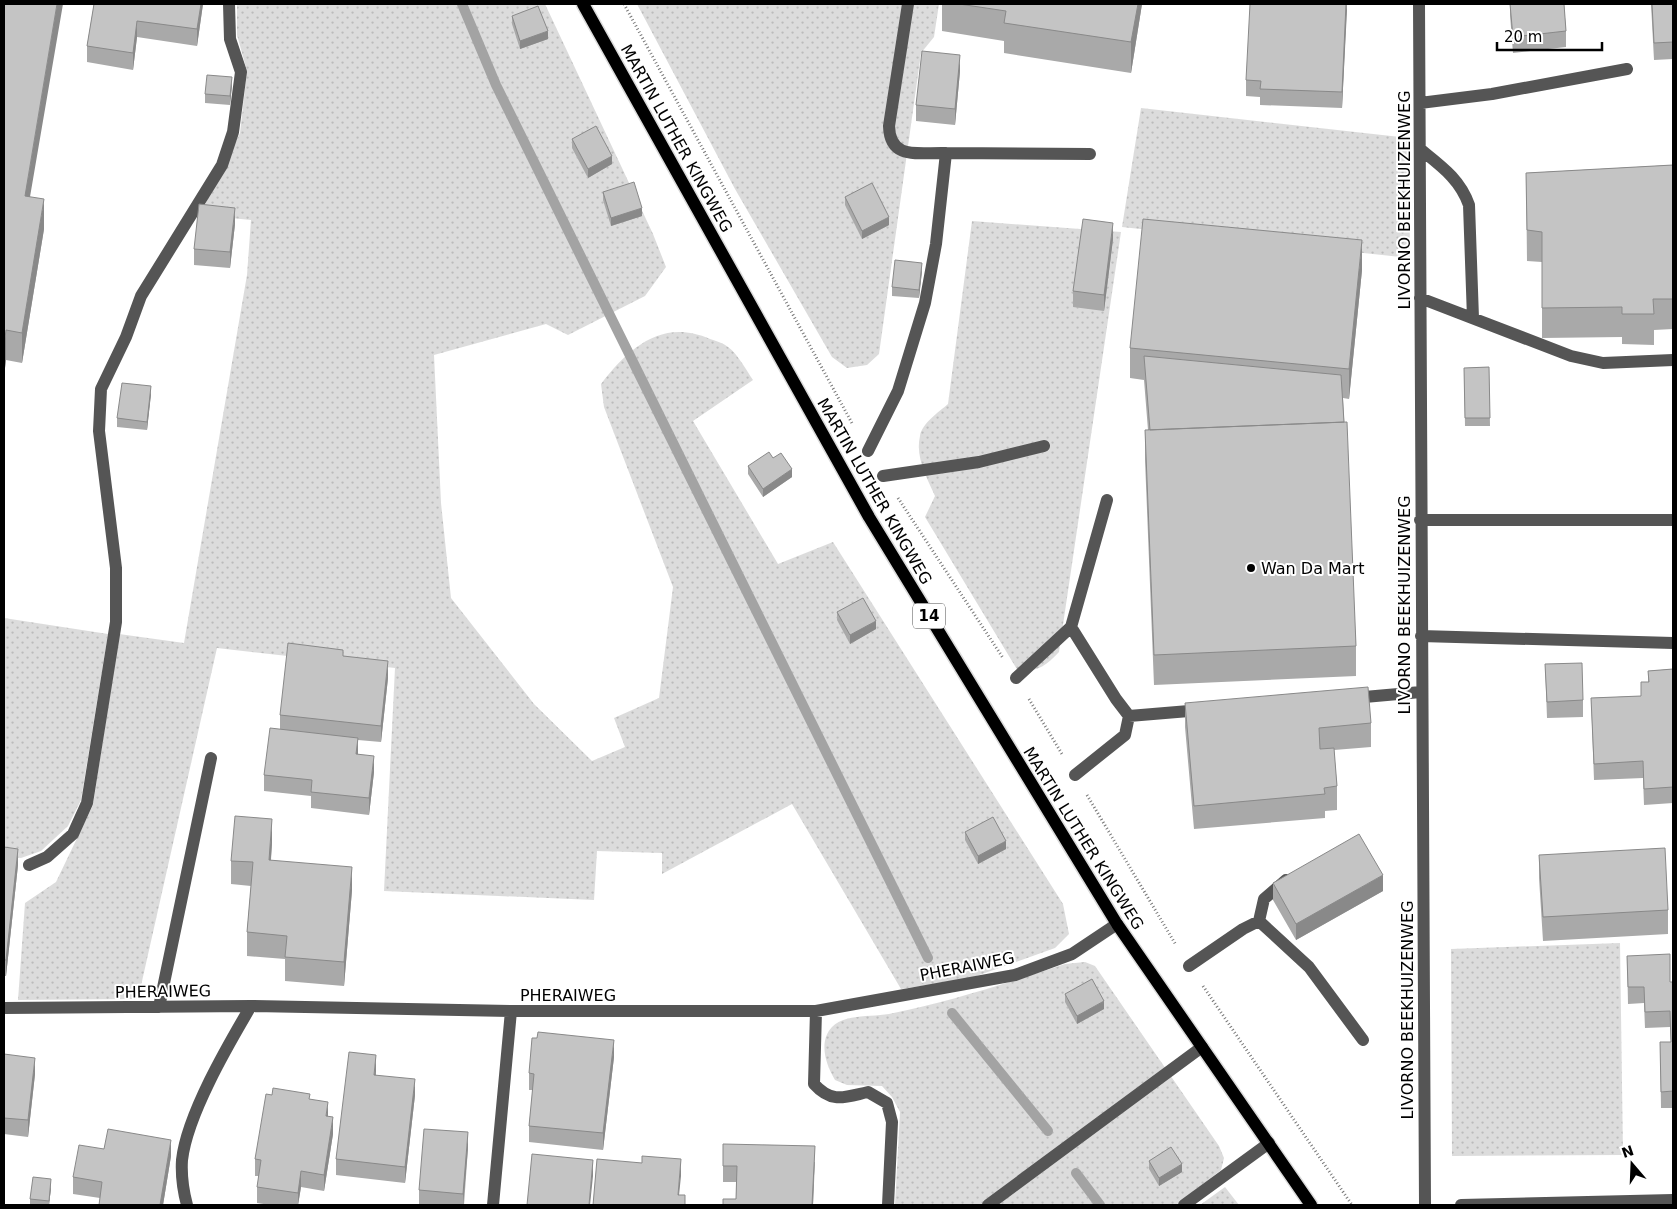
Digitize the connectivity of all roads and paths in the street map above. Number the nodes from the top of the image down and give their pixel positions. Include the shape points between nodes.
1 (229, 4) edge
2 (583, 4) edge
3 (624, 4) edge
4 (908, 4) edge
5 (1419, 4) edge
6 (1627, 69) dead end
7 (1420, 103) junction
8 (1420, 149) junction
9 (946, 153) junction
10 (1090, 154) dead end
11 (1420, 298) junction
12 (1473, 318) junction
13 (1673, 360) edge
14 (1044, 446) dead end
15 (868, 451) joint
16 (883, 476) joint
17 (1107, 500) dead end
18 (1420, 520) junction
19 (1673, 520) edge
20 (1071, 627) junction
21 (1421, 636) junction
22 (1673, 643) edge
23 (1016, 678) junction
24 (1421, 692) junction
25 (1343, 698) edge
26 (1216, 708) edge
27 (1129, 716) junction
28 (211, 758) dead end
29 (1075, 775) junction
30 (30, 865) dead end
31 (1296, 874) edge
32 (1259, 921) junction
33 (1116, 924) junction
34 (1189, 966) junction
35 (251, 1006) junction
36 (159, 1007) junction
37 (4, 1008) edge
38 (511, 1011) junction
39 (816, 1011) junction
40 (1363, 1040) dead end
41 (1202, 1047) junction
42 (1269, 1143) junction
43 (1673, 1200) edge
44 (187, 1205) edge
45 (494, 1205) edge
46 (888, 1205) edge
47 (988, 1205) edge
48 (1184, 1205) edge
49 (1311, 1205) edge
50 (1352, 1205) edge
51 (1425, 1205) edge
52 (1461, 1205) edge

1 - 30 street via 230,39 241,72 233,132 222,164 141,296 101,390 99,431 116,568 116,622 87,802 73,834 47,857
2 - 33 main road, MARTIN LUTHER KINGWEG / 14 via 869,517
3 - 15 path
4 - 9 street via 890,138 893,146 901,152
5 - 7 street, LIVORNO BEEKHUIZENWEG
6 - 7 street via 1492,94
7 - 8 street, LIVORNO BEEKHUIZENWEG
8 - 11 street, LIVORNO BEEKHUIZENWEG
8 - 12 street via 1453,175 1469,205
9 - 10 street
9 - 15 street via 936,244 925,303 898,391
11 - 12 street
11 - 18 street, LIVORNO BEEKHUIZENWEG
12 - 13 street via 1571,356 1604,363
14 - 16 street via 979,462
16 - 23 path
17 - 20 street
18 - 19 street
18 - 21 street, LIVORNO BEEKHUIZENWEG
20 - 23 street
20 - 27 street
21 - 22 street
21 - 24 street, LIVORNO BEEKHUIZENWEG
23 - 29 path
24 - 25 street
24 - 51 street, LIVORNO BEEKHUIZENWEG
26 - 27 street
27 - 29 street via 1125,735
28 - 36 street
29 - 34 path
31 - 32 street via 1264,899
32 - 34 street
32 - 40 street via 1309,967
33 - 39 street, PHERAIWEG via 1072,954 1015,975
33 - 41 main road, MARTIN LUTHER KINGWEG / 14
34 - 50 path
35 - 36 street, PHERAIWEG
35 - 38 street, PHERAIWEG
35 - 44 street via 228,1046 187,1140 182,1159 182,1183
36 - 37 street, PHERAIWEG
38 - 39 street, PHERAIWEG
38 - 45 street
39 - 46 street via 814,1084 822,1093 836,1098 868,1092 887,1104 892,1122
41 - 42 main road, MARTIN LUTHER KINGWEG / 14
41 - 47 street
42 - 48 street
42 - 49 main road, MARTIN LUTHER KINGWEG / 14
43 - 52 street

